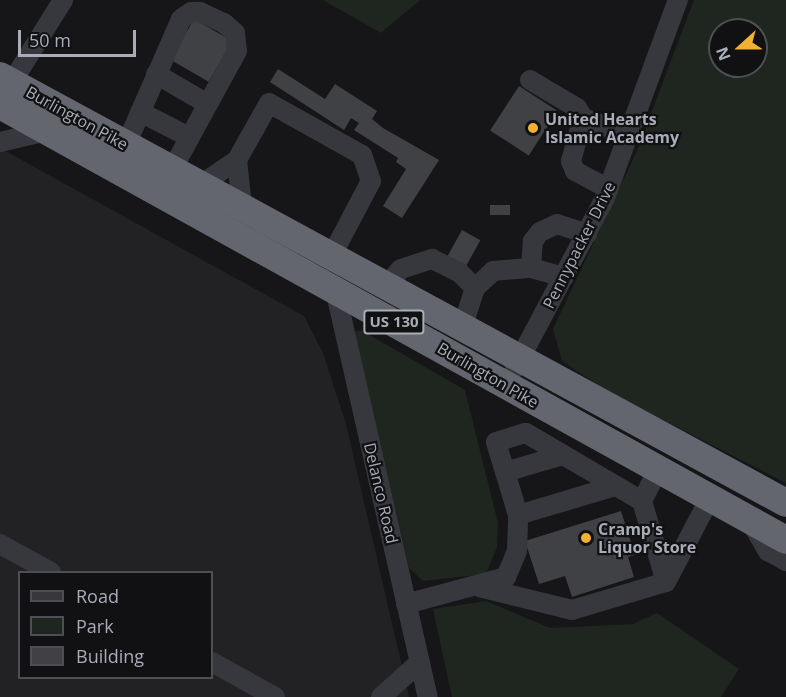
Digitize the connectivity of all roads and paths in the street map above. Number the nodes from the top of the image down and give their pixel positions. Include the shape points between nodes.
1 (63, 0) edge
2 (678, 0) edge
3 (156, 74) junction
4 (530, 80) dead end
5 (4, 88) edge
6 (203, 109) junction
7 (140, 112) junction
8 (583, 118) junction
9 (47, 131) junction
10 (628, 135) junction
11 (189, 137) junction
12 (0, 142) edge
13 (126, 145) junction
14 (237, 160) junction
15 (173, 168) junction
16 (202, 184) junction
17 (609, 189) junction
18 (242, 206) junction
19 (587, 234) junction
20 (332, 255) junction
21 (531, 268) junction
22 (564, 277) junction
23 (387, 285) junction
24 (475, 288) junction
25 (335, 289) junction
26 (462, 326) junction
27 (520, 357) junction
28 (506, 383) junction
29 (554, 413) junction
30 (539, 440) junction
31 (563, 455) junction
32 (658, 470) junction
33 (505, 472) junction
34 (615, 486) junction
35 (710, 498) junction
36 (642, 501) junction
37 (786, 504) edge
38 (518, 515) junction
39 (749, 520) junction
40 (786, 540) edge
41 (0, 544) edge
42 (786, 561) edge
43 (47, 571) edge
44 (666, 582) junction
45 (479, 587) junction
46 (406, 604) junction
47 (420, 662) junction
48 (213, 663) edge
49 (275, 697) edge
50 (381, 697) edge
51 (428, 697) edge

1 - 5 street
2 - 10 street, Pennypacker Drive
3 - 6 street
3 - 6 street via 181,19 191,12 224,23 235,33 237,51
3 - 7 street
4 - 8 street via 570,102
5 - 9 highway, Burlington Pike / US 130
5 - 13 highway, Burlington Pike / US 130
6 - 11 street
7 - 11 street
7 - 13 street
8 - 10 street
8 - 17 street via 571,161 574,171
9 - 12 street
9 - 25 highway, Burlington Pike / US 130
10 - 17 street, Pennypacker Drive
11 - 15 street
13 - 15 highway, Burlington Pike / US 130
14 - 16 street
14 - 18 street
14 - 20 street via 269,103 362,155 371,181
15 - 16 highway, Burlington Pike / US 130
16 - 18 highway, Burlington Pike / US 130
17 - 19 street, Pennypacker Drive
18 - 20 highway, Burlington Pike / US 130
19 - 21 street via 557,224 540,231 533,241
19 - 22 street, Pennypacker Drive
20 - 23 highway, Burlington Pike / US 130
21 - 22 street
21 - 24 street via 493,271
22 - 27 street, Pennypacker Drive
23 - 24 street via 401,269 432,259 459,272
23 - 26 highway, Burlington Pike / US 130
24 - 26 street
25 - 28 highway, Burlington Pike / US 130
25 - 46 street, Delanco Road
26 - 27 highway, Burlington Pike / US 130
27 - 28 street, Pennypacker Drive
27 - 37 highway, Burlington Pike / US 130
28 - 29 highway, Burlington Pike / US 130
29 - 30 street
29 - 32 highway, Burlington Pike / US 130
30 - 31 street
30 - 33 street via 526,433 496,442
31 - 33 street
31 - 34 street
32 - 35 highway, Burlington Pike / US 130
32 - 36 street
33 - 38 street
34 - 36 street
34 - 38 street
35 - 39 highway, Burlington Pike / US 130
35 - 44 street
36 - 44 street
38 - 45 street via 517,551 506,577
39 - 40 highway, Burlington Pike / US 130
39 - 42 street via 768,551
41 - 43 street
44 - 45 street via 572,610
45 - 46 street
46 - 47 street, Delanco Road
47 - 50 street
47 - 51 street, Delanco Road
48 - 49 street

